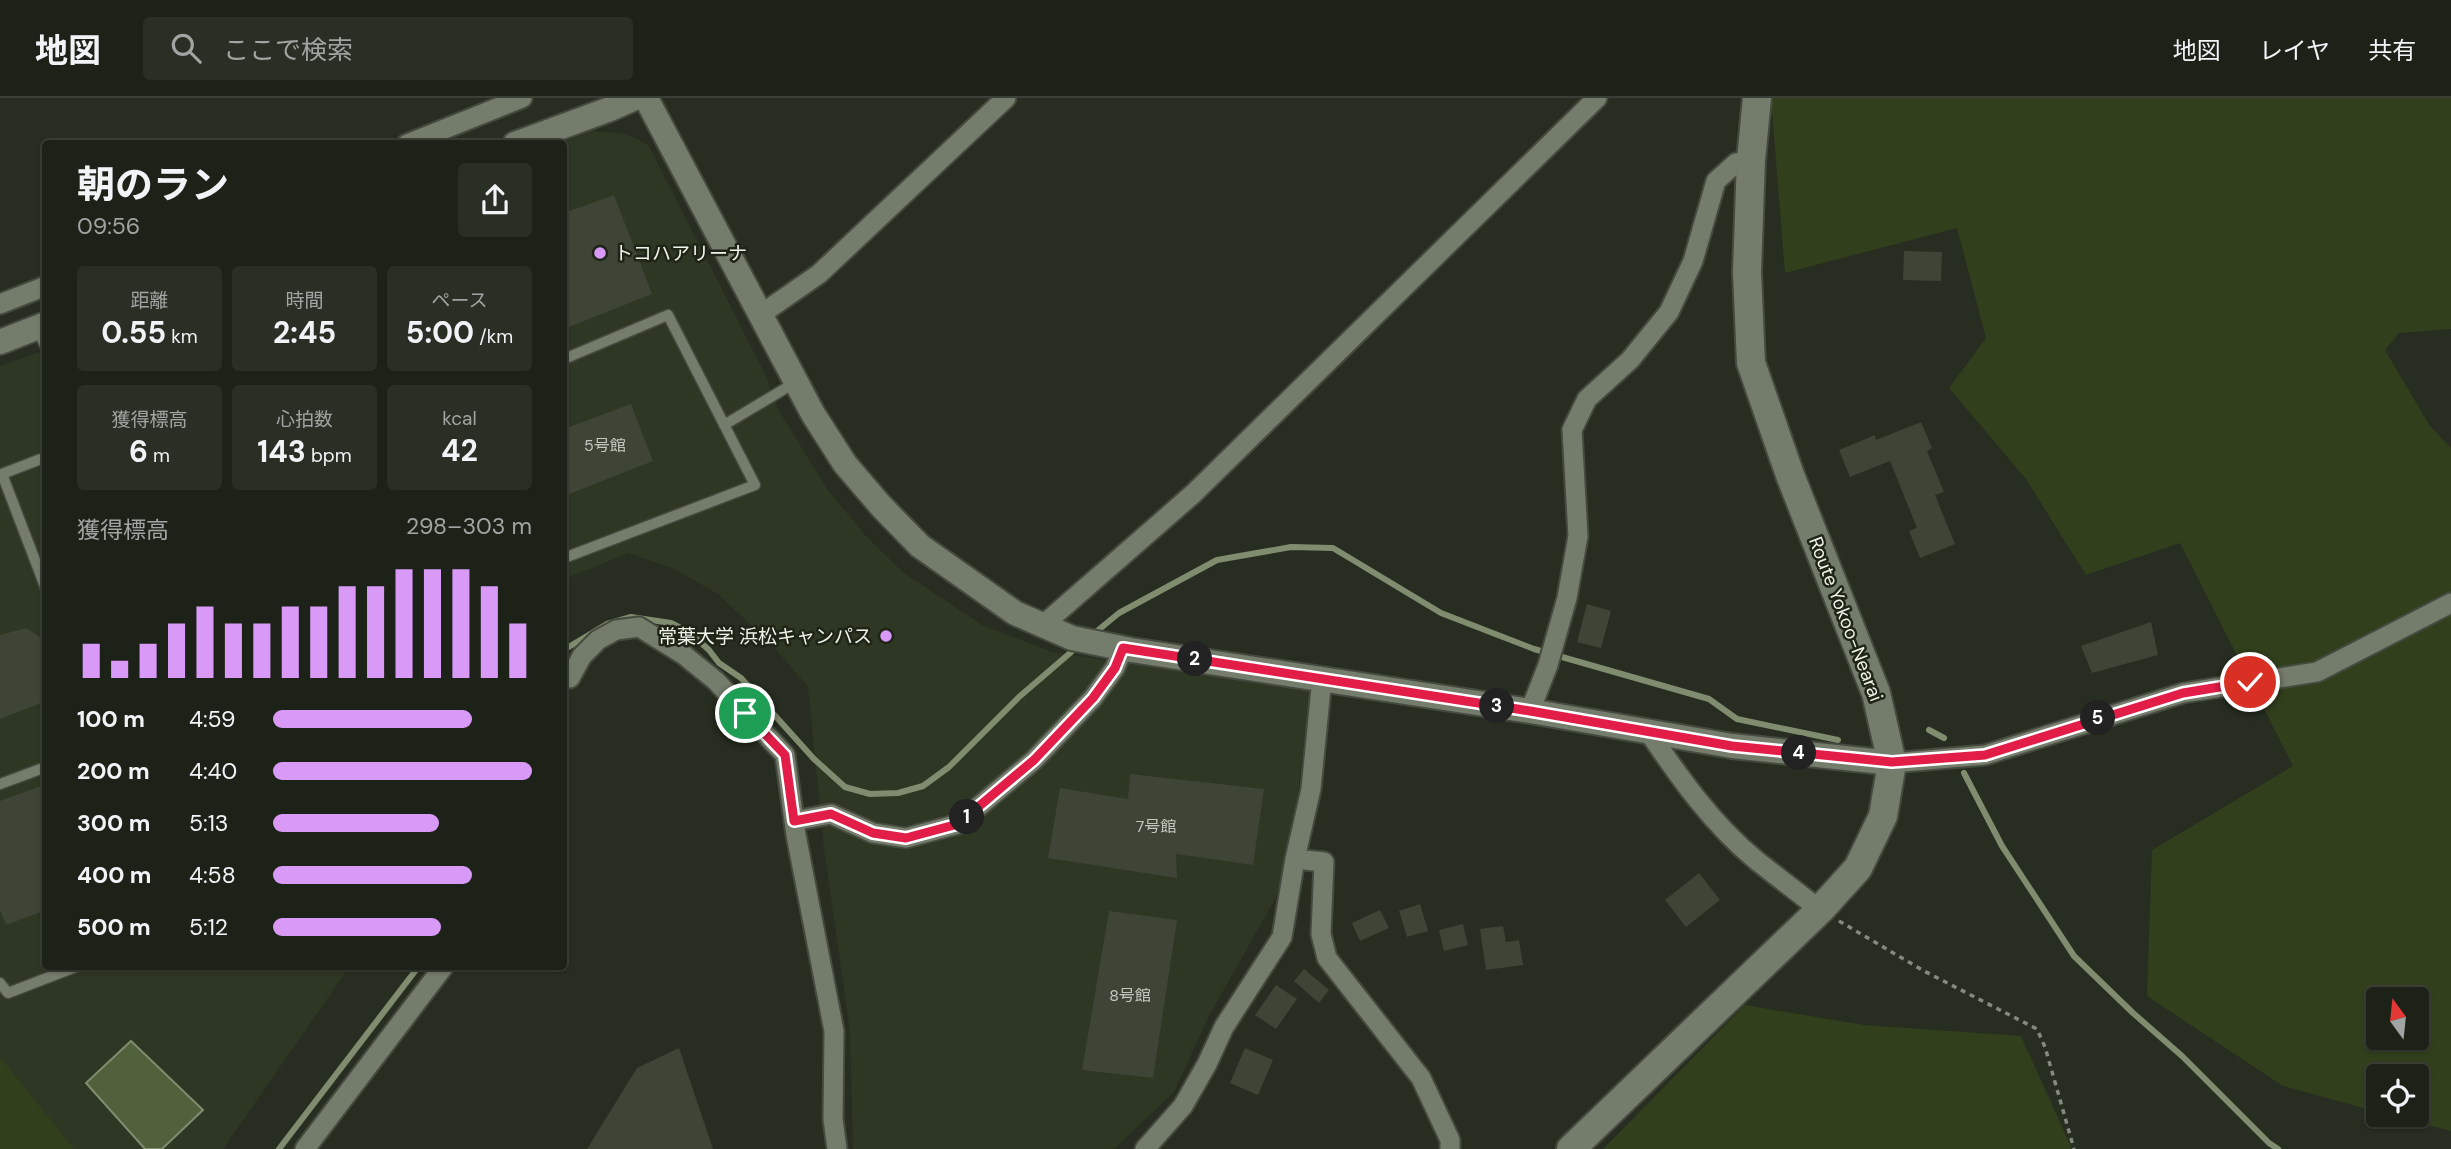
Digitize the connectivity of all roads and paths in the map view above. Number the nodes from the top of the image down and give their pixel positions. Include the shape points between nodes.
1 (522, 98) edge
2 (635, 98) edge
3 (646, 98) edge
4 (1006, 98) edge
5 (1597, 98) edge
6 (1757, 98) edge
7 (417, 140) edge
8 (526, 140) edge
9 (1751, 160) junction
10 (42, 288) edge
11 (0, 304) edge
12 (760, 314) junction
13 (42, 333) edge
14 (0, 342) edge
15 (567, 358) edge
16 (796, 382) junction
17 (724, 425) junction
18 (42, 459) edge
19 (567, 557) edge
20 (42, 579) edge
21 (2451, 603) edge
22 (1043, 625) junction
23 (1123, 648) junction
24 (1322, 678) junction
25 (567, 679) edge
26 (1530, 711) junction
27 (1648, 731) junction
28 (1892, 762) junction
29 (42, 769) edge
30 (0, 784) edge
31 (794, 821) junction
32 (1295, 859) junction
33 (1820, 910) junction
34 (67, 970) edge
35 (441, 970) edge
36 (0, 983) edge
37 (305, 1149) edge
38 (837, 1149) edge
39 (1145, 1149) edge
40 (1450, 1149) edge
41 (1572, 1149) edge
42 (2074, 1149) edge

1 - 7 street
2 - 8 street
3 - 12 street
4 - 12 street via 819,274
5 - 22 street via 1193,494
6 - 9 main road, Route Yokoo-Nearai
9 - 26 street via 1736,163 1716,181 1693,261 1669,312 1630,360 1587,400 1572,430 1578,536 1567,598
9 - 28 main road, Route Yokoo-Nearai via 1747,272 1751,363 1790,475 1877,693
10 - 11 street
12 - 16 street
13 - 14 street
15 - 17 lane via 668,315
16 - 17 lane
16 - 22 street via 845,464 920,546 1016,613
17 - 19 lane via 755,485
18 - 20 lane via 2,474
21 - 28 street via 2317,672 2183,693 1985,755
22 - 23 street via 1072,638
23 - 24 street
23 - 31 street via 1093,698 1034,760 958,824 906,838 873,833 831,814
24 - 26 street
24 - 32 street via 1311,789
25 - 31 street via 582,656 616,630 639,627 684,655 716,681 785,755
26 - 27 street
27 - 28 street via 1732,746
27 - 33 street via 1727,832
28 - 33 main road, Route Yokoo-Nearai via 1883,816 1858,868
29 - 30 lane
31 - 38 street via 834,1031
32 - 39 street via 1282,937 1224,1027 1183,1106
32 - 40 street via 1324,862 1321,934 1327,958 1421,1078
33 - 41 main road, Route Yokoo-Nearai
33 - 42 path via 2037,1030
34 - 36 lane via 8,992
35 - 37 street

